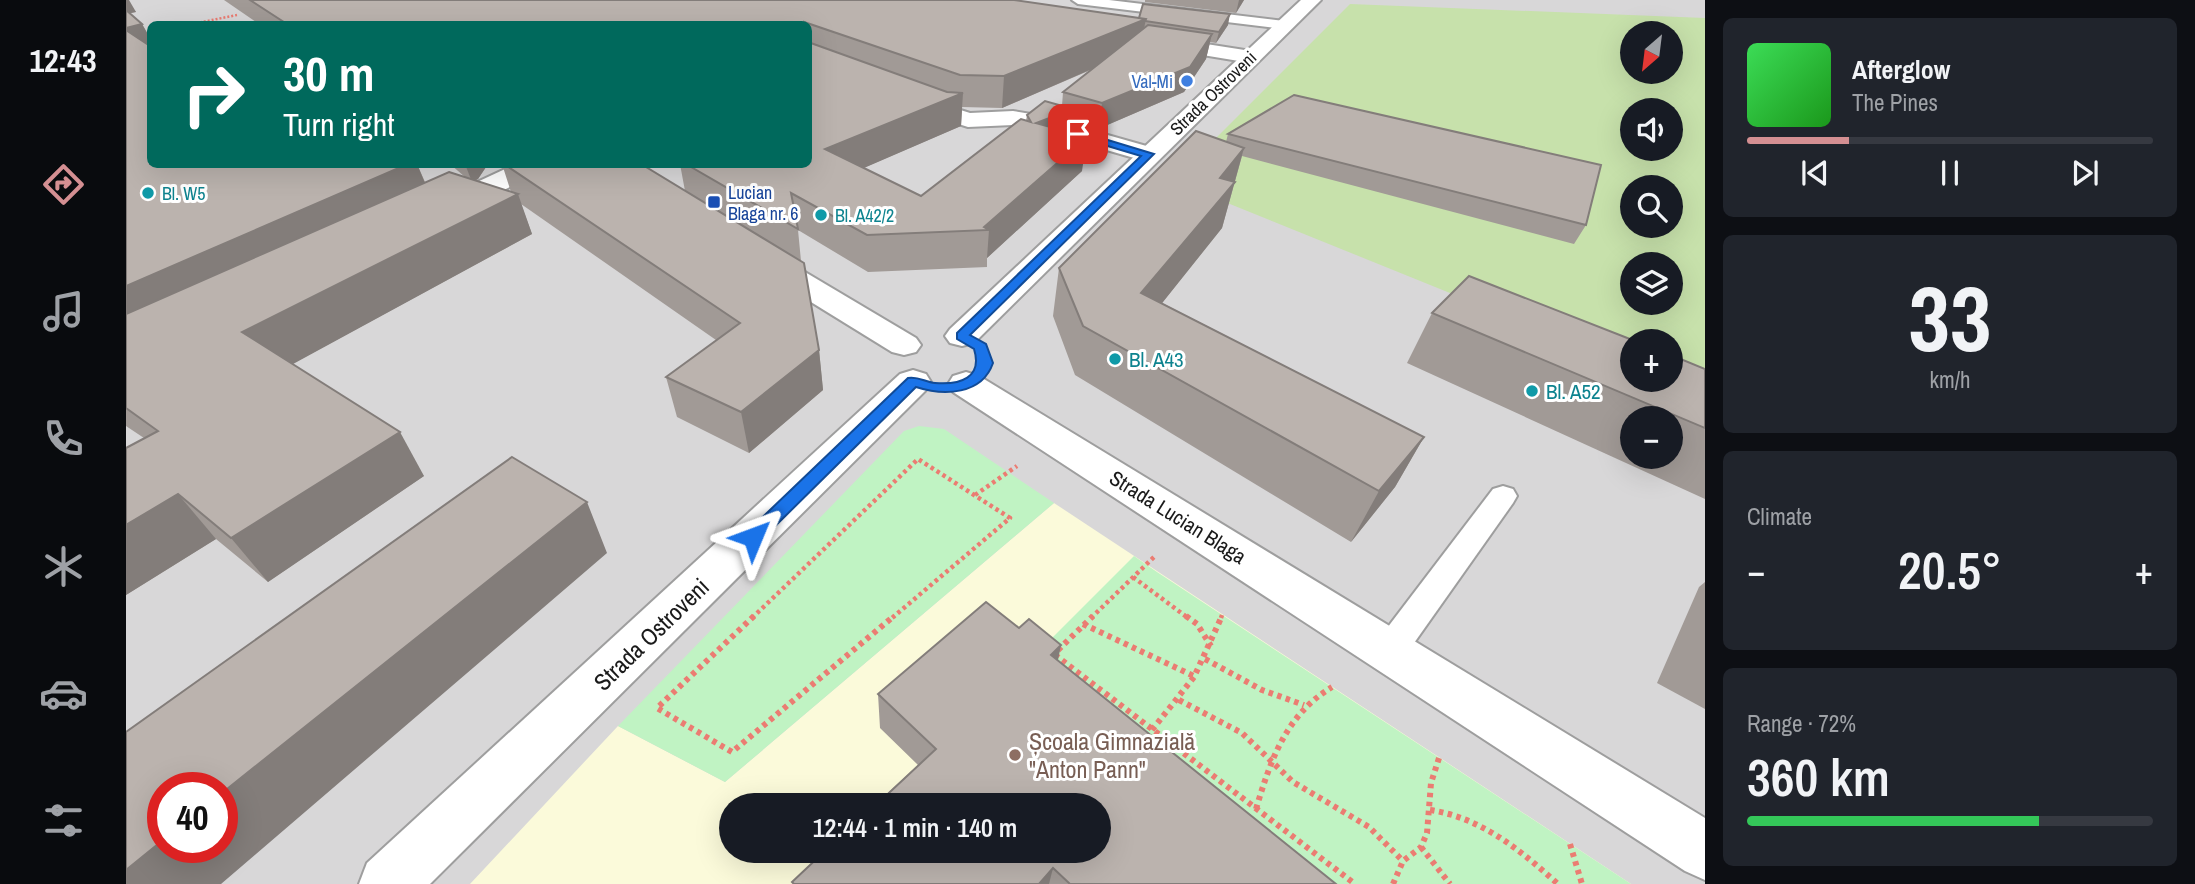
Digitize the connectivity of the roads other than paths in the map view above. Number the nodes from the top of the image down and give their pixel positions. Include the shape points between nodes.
1 (1078, 0) edge
2 (1312, 0) edge
3 (1284, 25) junction
4 (1142, 40) edge
5 (1251, 57) junction
6 (894, 94) edge
7 (1148, 154) junction
8 (529, 168) edge
9 (421, 219) edge
10 (733, 241) edge
11 (962, 336) junction
12 (908, 363) junction
13 (966, 384) junction
14 (1503, 496) dead end
15 (1390, 650) junction
16 (1705, 851) edge
17 (388, 884) edge

1 - 3 lane, Strada Ostroveni
2 - 3 street, Strada Ostroveni
3 - 5 street, Strada Ostroveni
4 - 5 street
5 - 7 street, Strada Ostroveni
6 - 7 street via 955,117 1037,122
7 - 11 street, Strada Ostroveni
8 - 9 street
10 - 12 street
11 - 12 street via 923,334
11 - 13 street via 981,347 986,363 976,379
12 - 13 street via 944,388
12 - 17 street, Strada Ostroveni
13 - 15 street, Strada Lucian Blaga
14 - 15 lane
15 - 16 street, Strada Lucian Blaga

